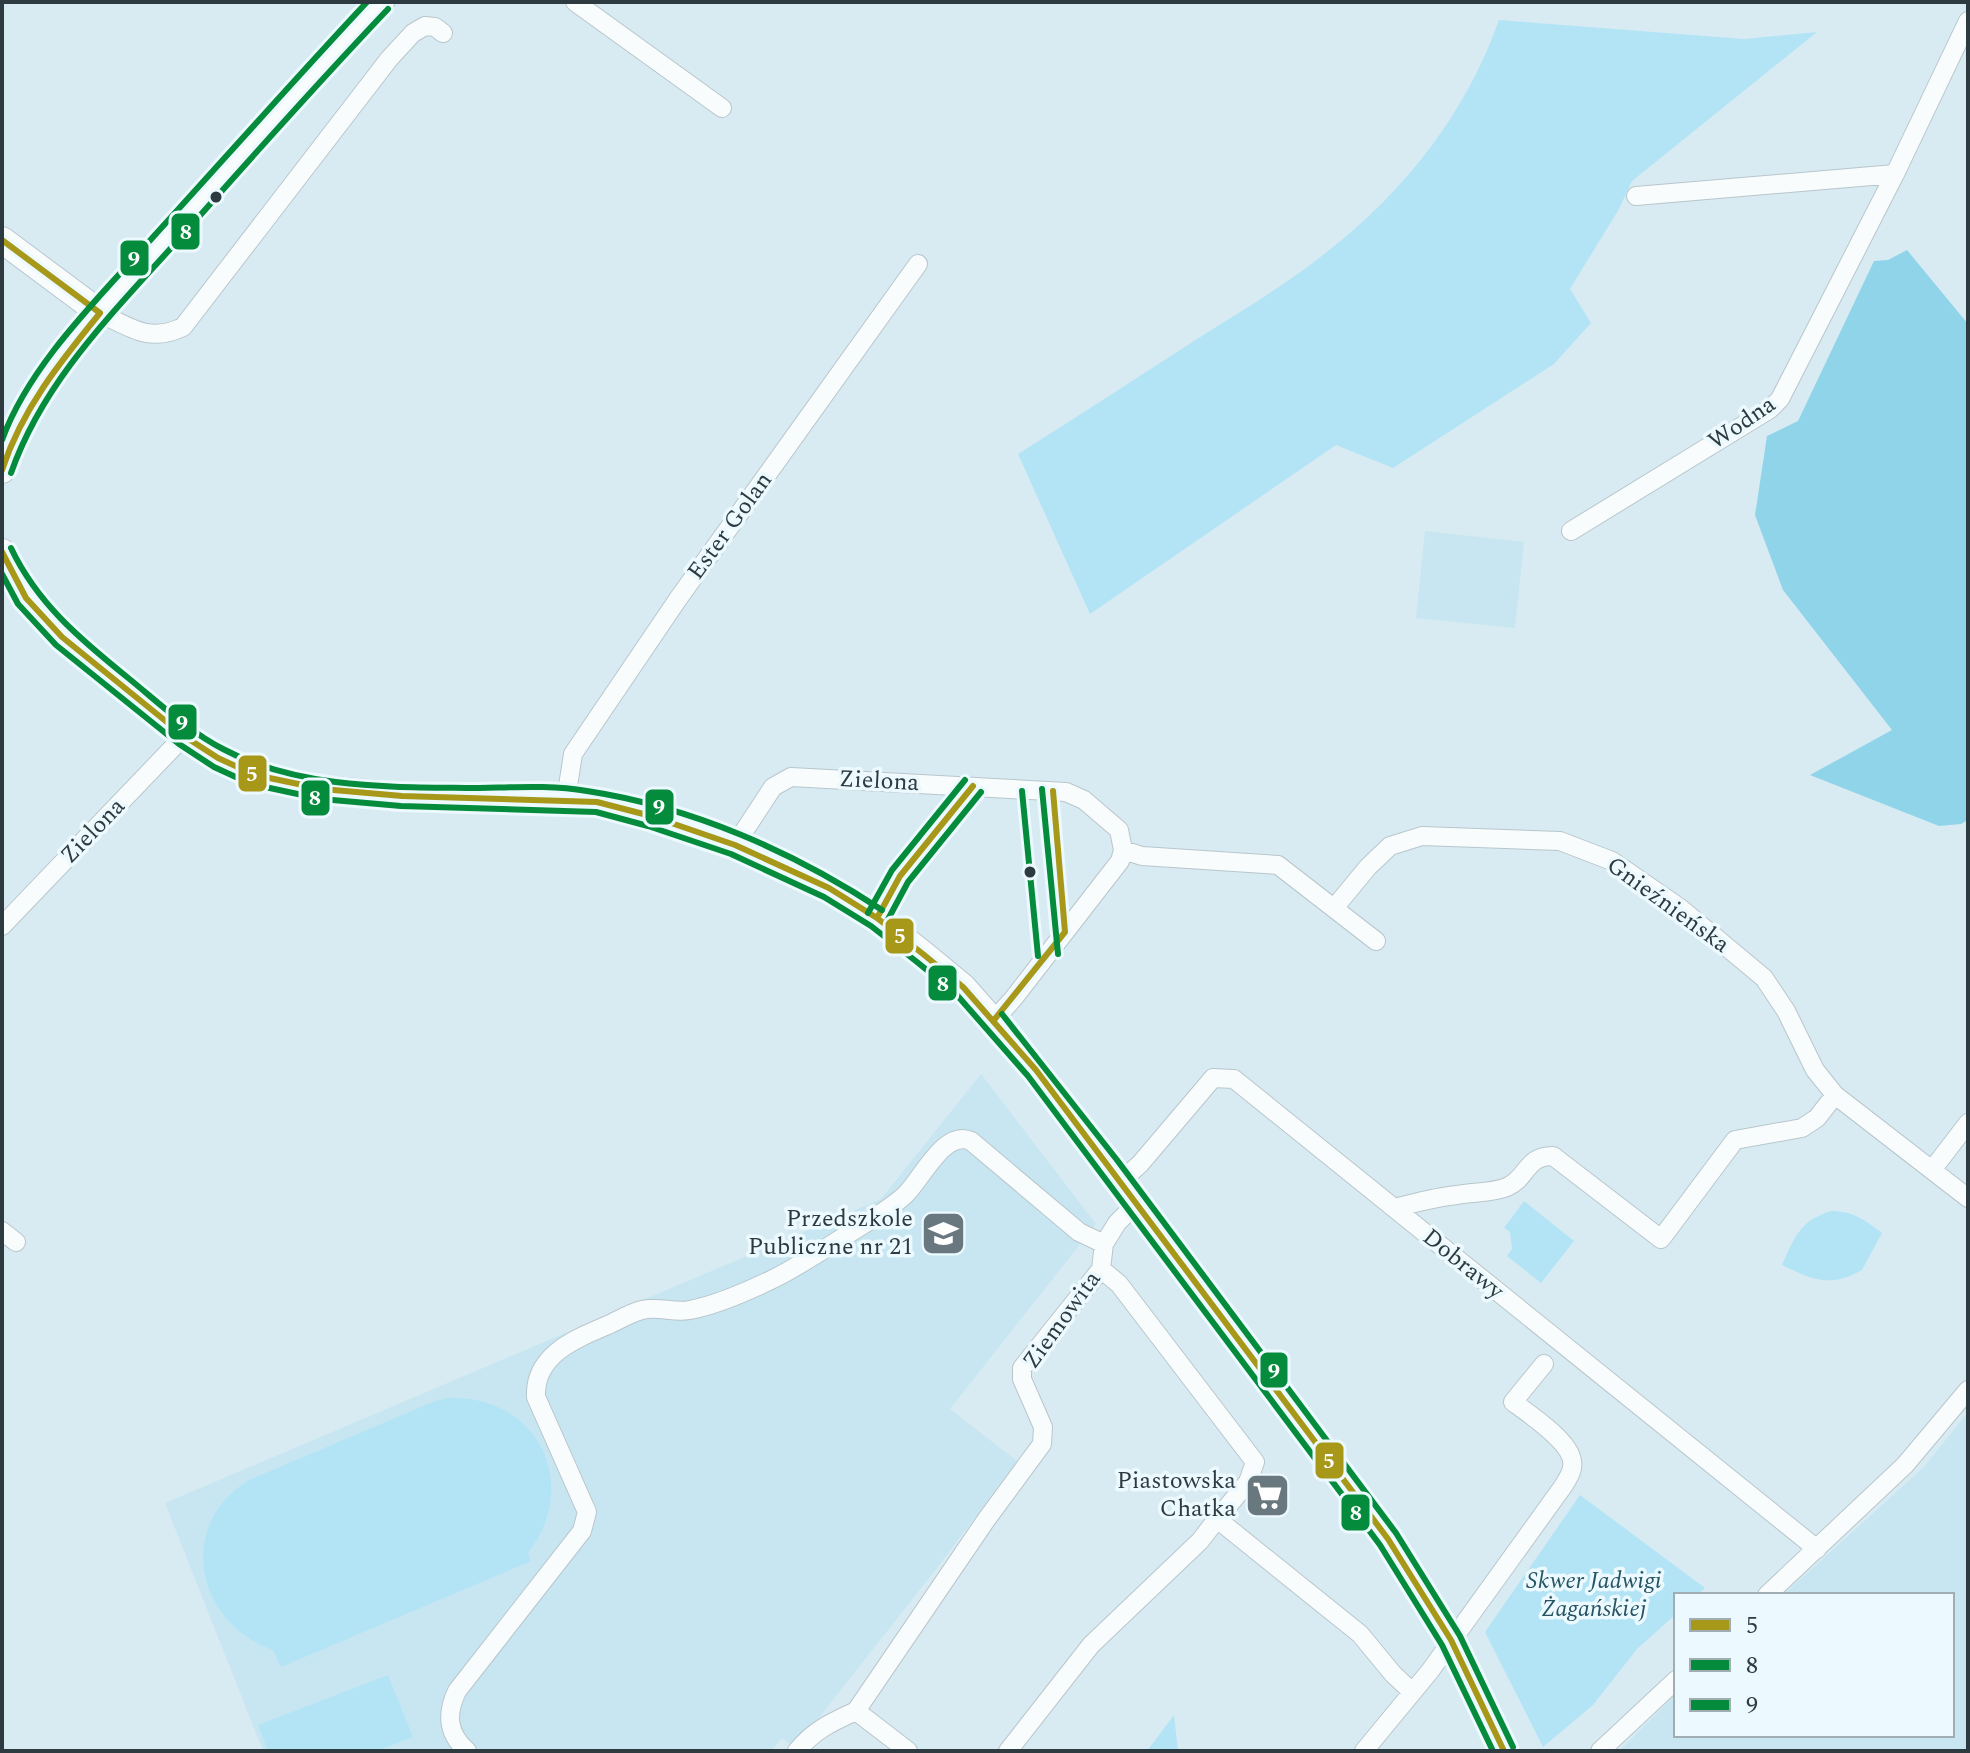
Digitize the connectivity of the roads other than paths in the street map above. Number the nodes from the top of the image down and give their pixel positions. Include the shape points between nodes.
1 (381, 2) edge
2 (575, 2) edge
3 (1968, 21) edge
4 (443, 33) dead end
5 (722, 108) dead end
6 (1895, 174) junction
7 (1636, 196) dead end
8 (2, 240) edge
9 (918, 264) dead end
10 (100, 313) junction
11 (2, 470) edge
12 (1571, 531) dead end
13 (2, 552) edge
14 (184, 736) junction
15 (566, 799) junction
16 (735, 845) junction
17 (1123, 850) junction
18 (1335, 907) junction
19 (2, 926) edge
20 (1376, 941) dead end
21 (994, 1020) junction
22 (1835, 1095) junction
23 (1968, 1123) edge
24 (1932, 1170) junction
25 (1121, 1181) junction
26 (1968, 1198) edge
27 (1136, 1204) junction
28 (1394, 1208) junction
29 (1104, 1244) junction
30 (1101, 1269) junction
31 (1544, 1364) dead end
32 (1968, 1390) edge
33 (1217, 1519) junction
34 (1817, 1549) junction
35 (1769, 1593) edge
36 (1451, 1640) junction
37 (1674, 1682) edge
38 (1411, 1691) junction
39 (856, 1711) junction
40 (467, 1751) edge
41 (797, 1751) edge
42 (908, 1751) edge
43 (1008, 1751) edge
44 (1364, 1751) edge
45 (1504, 1751) edge
46 (1600, 1751) edge

1 - 10 street
2 - 5 street
3 - 6 street, Wodna
4 - 10 street via 425,26 389,59 183,327 167,335 148,335
6 - 7 street
6 - 12 street, Wodna via 1780,399
8 - 10 street
9 - 15 street, Ester Golan via 573,754
10 - 11 street via 39,393 18,427
13 - 14 street via 26,598 51,626
14 - 15 street via 255,775 322,789
14 - 19 street, Zielona
15 - 16 street via 651,816
16 - 17 street, Zielona via 773,787 791,777 1066,792 1119,830
16 - 21 street via 864,908 963,987
17 - 18 street via 1142,856 1278,865
17 - 21 street via 1120,861
18 - 20 street
18 - 22 street, Gnieźnieńska via 1390,846 1422,836 1560,841 1612,861 1680,908 1764,978 1815,1070
21 - 25 street
22 - 24 street, Gnieźnieńska
22 - 28 street via 1802,1128 1735,1140 1661,1239 1553,1156 1533,1161 1505,1188
23 - 24 street
24 - 26 street, Gnieźnieńska
25 - 27 street
25 - 28 street, Dobrawy via 1213,1078 1234,1079
27 - 29 street, Ziemowita
27 - 36 street via 1388,1539
28 - 34 street, Dobrawy
29 - 30 street, Ziemowita
29 - 40 street via 1079,1232 962,1138 944,1147 906,1194 882,1212 771,1280 686,1311 643,1310 556,1351 542,1368 536,1397 587,1512 586,1522 457,1691 449,1723
30 - 33 street via 1119,1284 1255,1462 1248,1482
30 - 39 street, Ziemowita via 1022,1368 1045,1435 1042,1444
31 - 36 street via 1513,1402 1568,1449 1572,1470
32 - 34 street via 1905,1465
33 - 38 street via 1360,1634
33 - 43 street via 1091,1645
34 - 35 street
36 - 38 street
36 - 45 street
37 - 46 street
38 - 44 street
39 - 41 street via 824,1725
39 - 42 street

